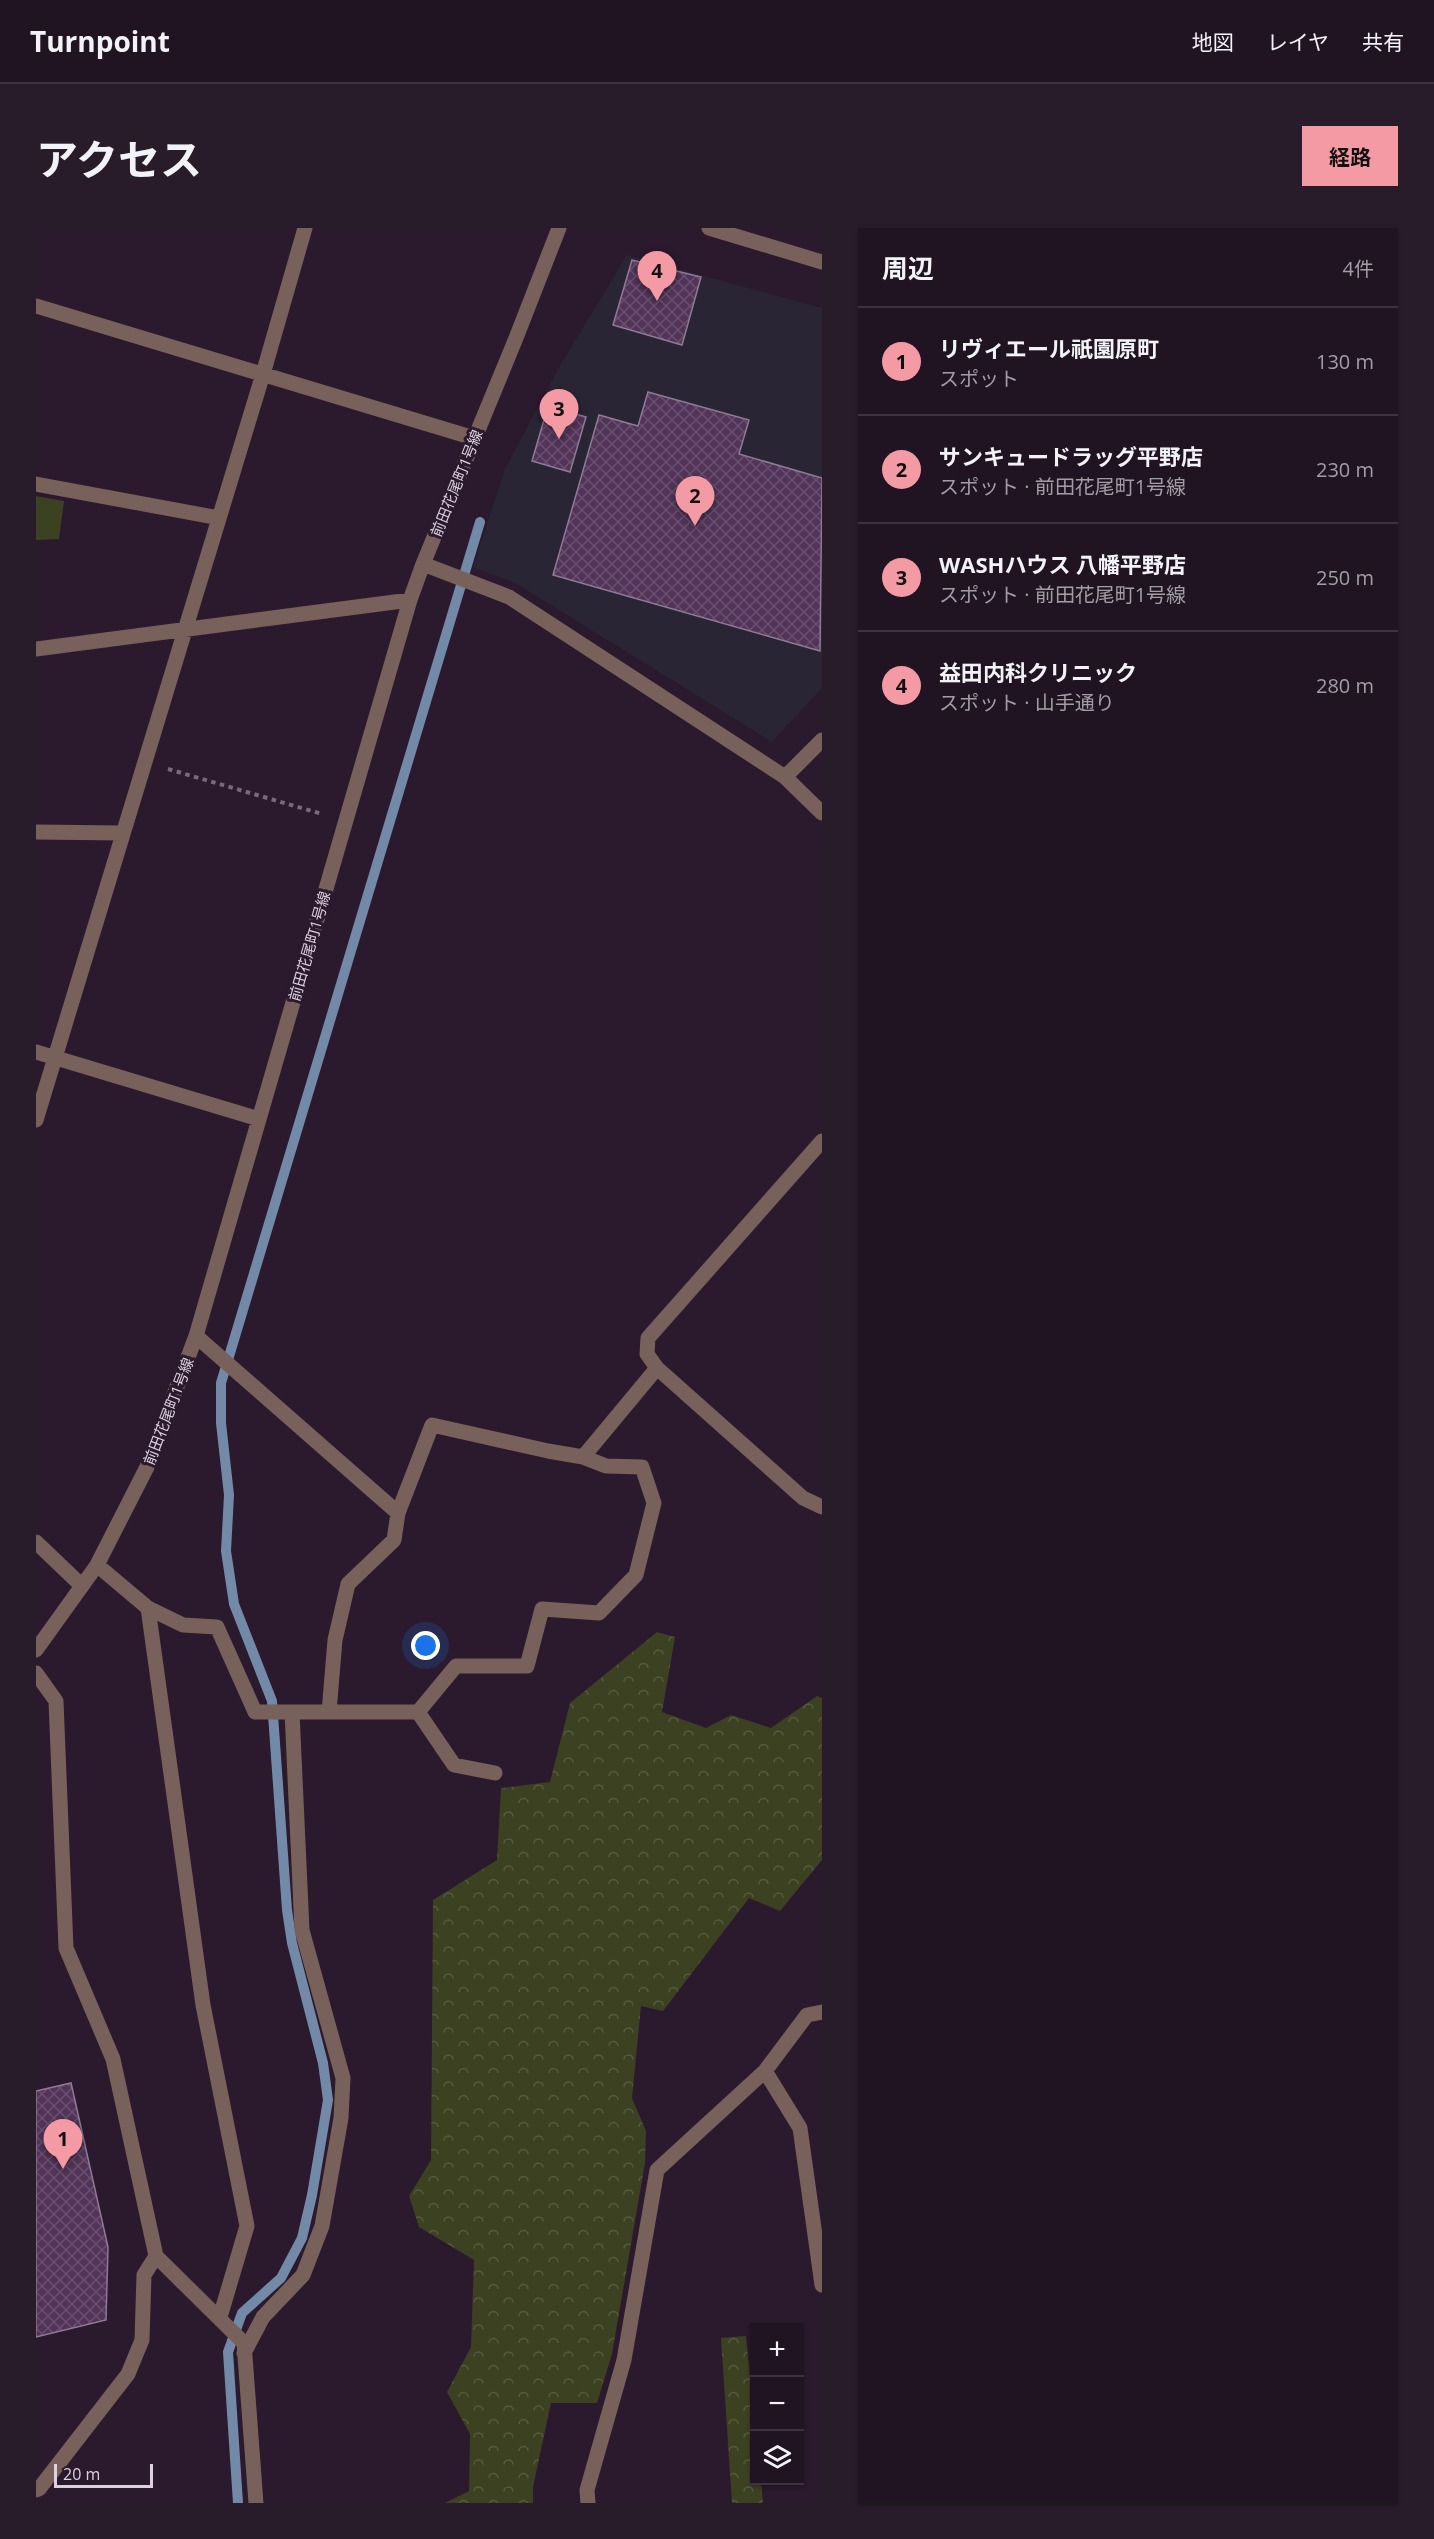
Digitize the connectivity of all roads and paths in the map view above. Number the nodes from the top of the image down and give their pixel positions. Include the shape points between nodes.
1 (305, 228) edge
2 (558, 228) edge
3 (709, 228) edge
4 (822, 262) edge
5 (36, 306) edge
6 (263, 374) junction
7 (474, 438) junction
8 (36, 484) edge
9 (219, 518) junction
10 (423, 564) junction
11 (410, 600) junction
12 (184, 630) junction
13 (36, 649) edge
14 (822, 740) edge
15 (144, 762) junction
16 (785, 777) junction
17 (822, 813) edge
18 (346, 821) junction
19 (36, 832) edge
20 (122, 833) junction
21 (36, 1052) edge
22 (54, 1058) junction
23 (259, 1119) junction
24 (36, 1120) edge
25 (822, 1141) edge
26 (196, 1336) junction
27 (657, 1368) junction
28 (583, 1456) junction
29 (822, 1507) edge
30 (398, 1513) junction
31 (36, 1542) edge
32 (97, 1564) junction
33 (82, 1586) junction
34 (148, 1608) junction
35 (36, 1650) edge
36 (36, 1673) edge
37 (288, 1712) junction
38 (329, 1712) junction
39 (418, 1712) junction
40 (495, 1773) dead end
41 (822, 2012) edge
42 (765, 2071) junction
43 (156, 2256) junction
44 (822, 2285) edge
45 (222, 2319) junction
46 (244, 2348) junction
47 (36, 2490) edge
48 (256, 2503) edge
49 (588, 2503) edge

1 - 6 street
2 - 7 street, 前田花尾町1号線
3 - 4 street
5 - 6 street
6 - 7 street
6 - 9 street
7 - 10 street, 前田花尾町1号線
8 - 9 street
9 - 12 street
10 - 11 street, 前田花尾町1号線
10 - 16 street via 509,597
11 - 12 street
11 - 18 street, 前田花尾町1号線
12 - 13 street
12 - 15 street
14 - 16 street
15 - 18 path
15 - 20 street
16 - 17 street
18 - 23 street, 前田花尾町1号線
19 - 20 street
20 - 22 street
21 - 22 street
22 - 23 street
22 - 24 street
23 - 26 street, 前田花尾町1号線
25 - 27 street via 648,1338 648,1354
26 - 30 street
26 - 32 street, 前田花尾町1号線 via 147,1467
27 - 28 street
27 - 29 street via 803,1498
28 - 30 street via 432,1425
28 - 39 street via 606,1466 642,1467 654,1503 636,1575 599,1612 542,1609 527,1666 456,1666
30 - 38 street via 393,1540 348,1584 335,1640
31 - 33 street
32 - 33 street, 前田花尾町1号線
32 - 34 street
33 - 35 street, 前田花尾町1号線
34 - 37 street via 183,1625 217,1627 255,1712
34 - 45 street via 203,2005 247,2226
36 - 43 street via 56,1701 66,1948 113,2059
37 - 38 street
37 - 46 street via 302,1930 343,2078 341,2118 322,2226 303,2275 263,2317
38 - 39 street
39 - 40 street via 454,1765
41 - 42 street via 807,2015
42 - 44 street via 800,2128
42 - 49 street via 657,2170 624,2360 587,2490
43 - 45 street
43 - 47 street via 144,2275 142,2340 128,2374
45 - 46 street
46 - 48 street

